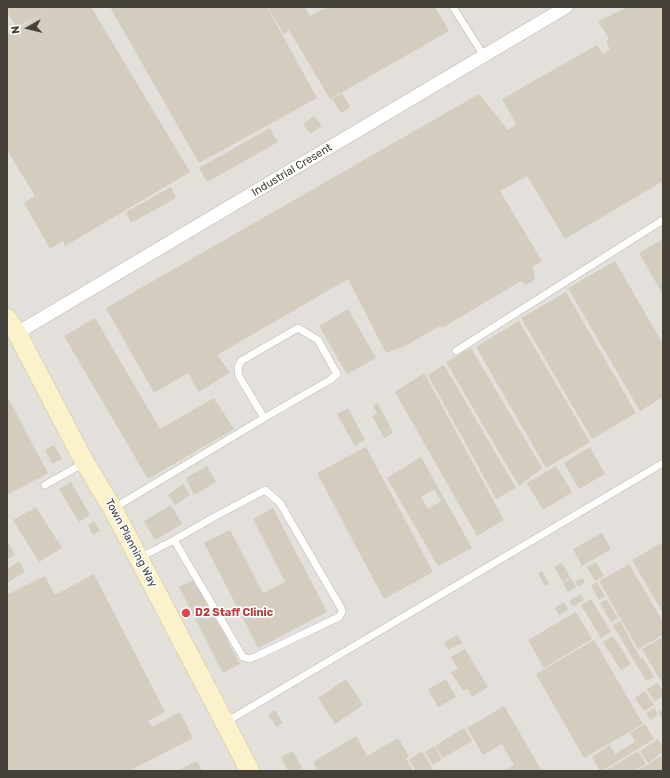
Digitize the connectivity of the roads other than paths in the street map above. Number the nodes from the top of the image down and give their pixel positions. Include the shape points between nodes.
1 (453, 7) edge
2 (566, 7) edge
3 (484, 56) junction
4 (663, 220) edge
5 (12, 326) edge
6 (456, 352) dead end
7 (264, 418) junction
8 (663, 462) edge
9 (85, 463) junction
10 (45, 485) dead end
11 (113, 509) junction
12 (174, 540) junction
13 (139, 558) junction
14 (226, 723) junction
15 (250, 771) edge

1 - 3 lane
2 - 3 street, Industrial Cresent
3 - 5 street, Industrial Cresent
4 - 6 lane
5 - 9 main road, Town Planning Way
7 - 7 lane via 239,376 238,368 241,361 298,328 318,340 338,374
7 - 11 lane
8 - 14 lane
9 - 10 lane
9 - 11 main road, Town Planning Way
11 - 13 main road, Town Planning Way
12 - 12 lane via 243,657 249,659 257,656 339,617 342,612 280,503 265,490
12 - 13 lane
13 - 14 main road, Town Planning Way
14 - 15 main road, Town Planning Way

